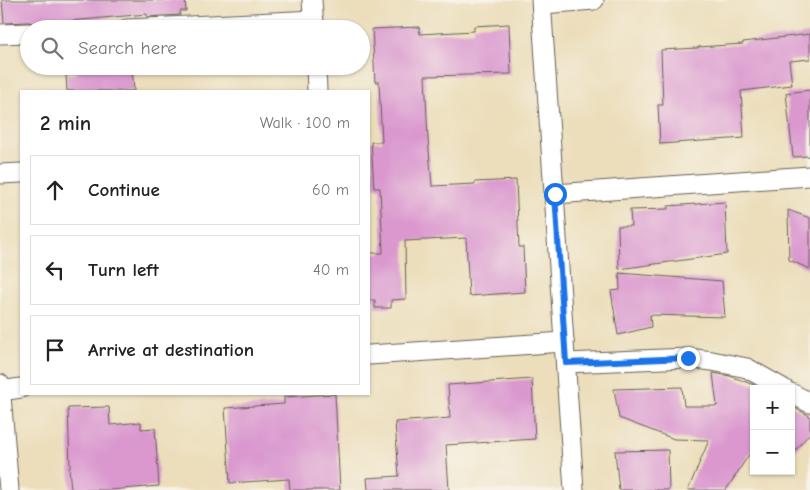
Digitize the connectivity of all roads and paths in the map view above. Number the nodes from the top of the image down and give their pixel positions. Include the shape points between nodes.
1 (312, 0) edge
2 (594, 0) edge
3 (542, 2) edge
4 (314, 20) edge
5 (20, 33) edge
6 (0, 34) edge
7 (316, 75) edge
8 (317, 90) edge
9 (20, 172) edge
10 (0, 174) edge
11 (810, 176) edge
12 (555, 194) junction
13 (564, 342) junction
14 (370, 355) edge
15 (566, 363) junction
16 (0, 384) edge
17 (777, 385) edge
18 (20, 388) edge
19 (0, 391) edge
20 (795, 395) edge
21 (810, 403) edge
22 (10, 490) edge
23 (574, 490) edge

1 - 4 street
2 - 3 street
3 - 12 street
5 - 6 street
7 - 8 street
9 - 10 street
11 - 12 street
12 - 13 street
13 - 14 street
13 - 15 street
15 - 17 street via 712,360 747,368
15 - 23 street
16 - 19 street
18 - 19 street
19 - 22 street
20 - 21 street

